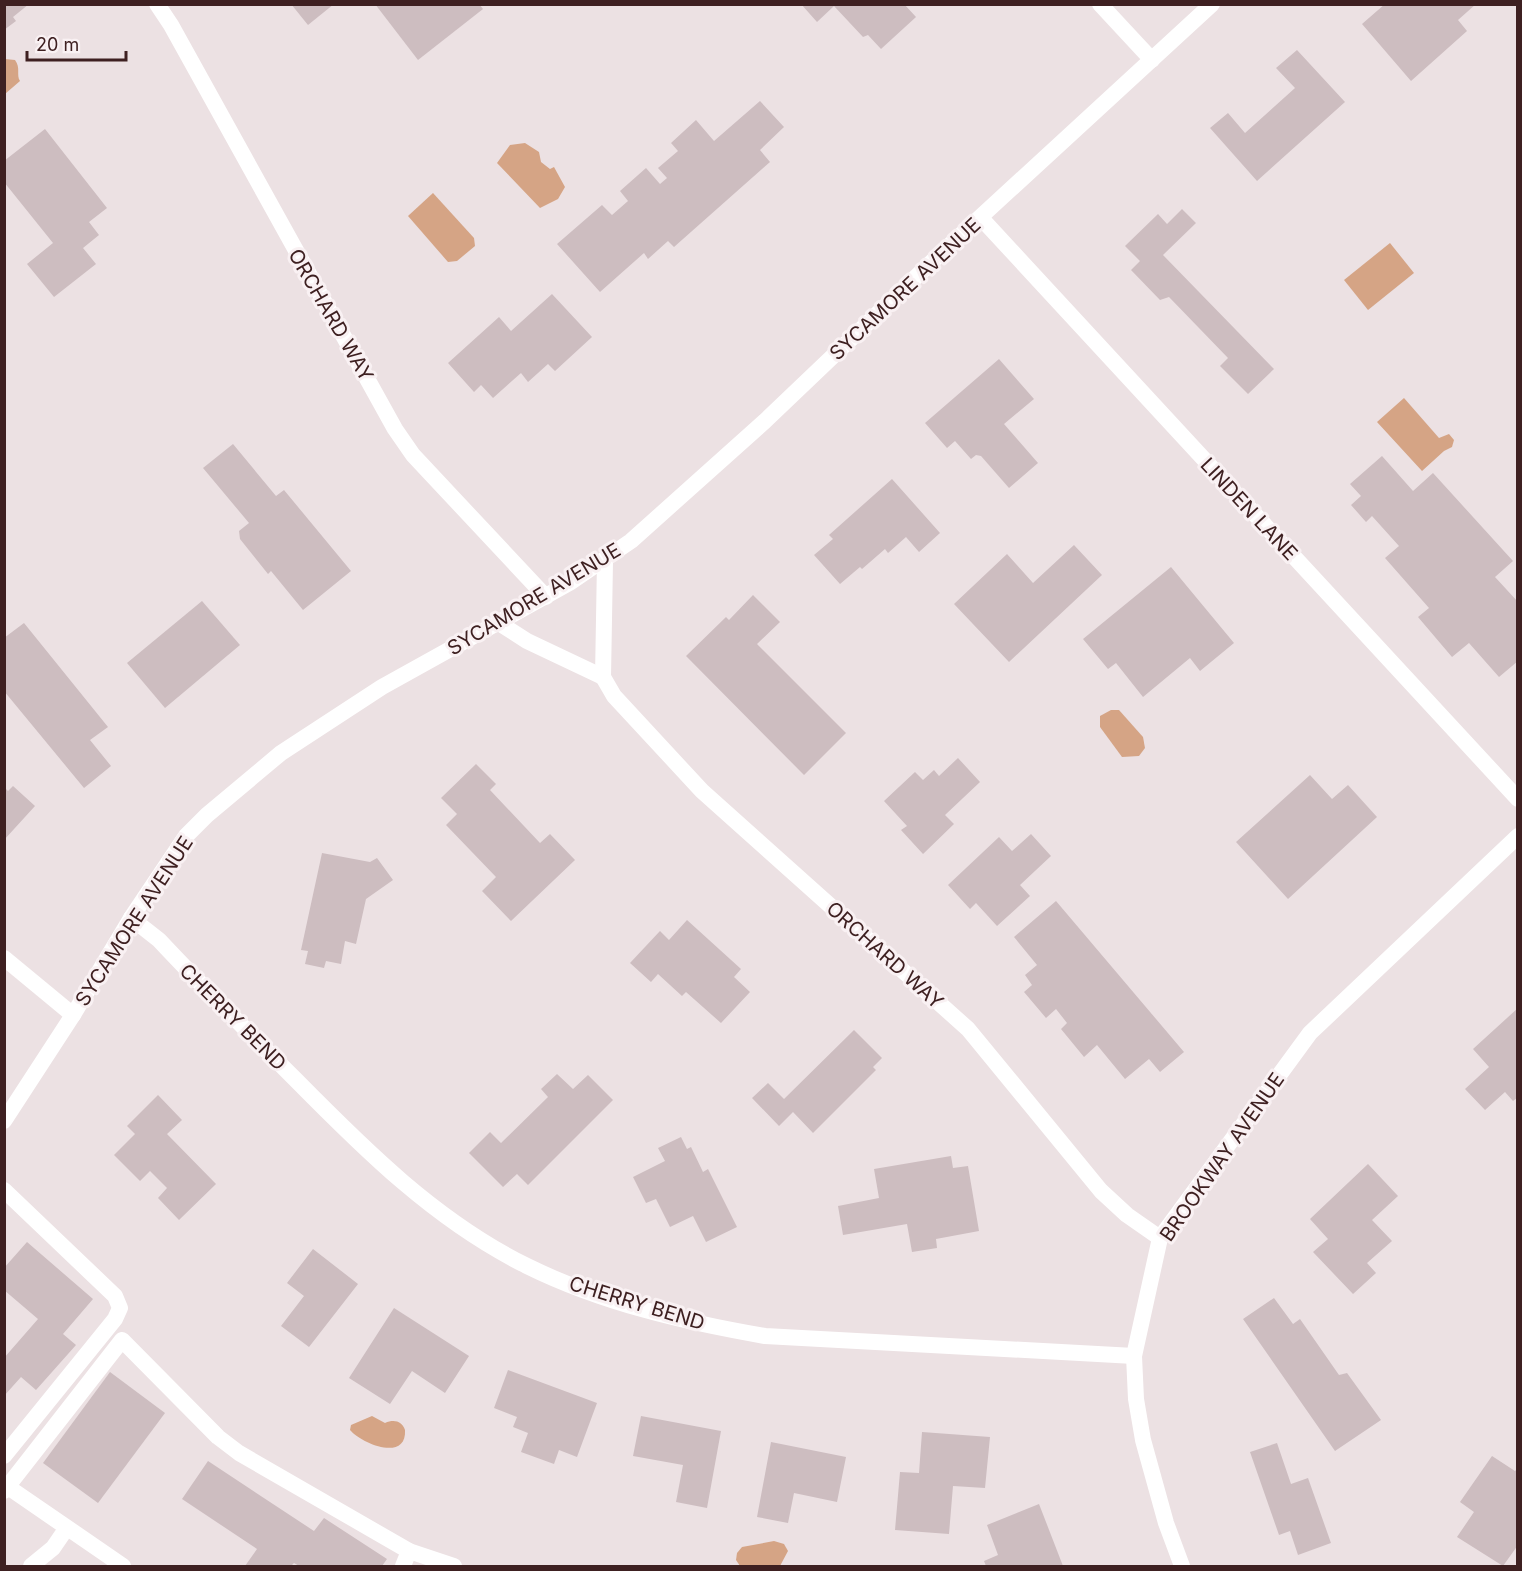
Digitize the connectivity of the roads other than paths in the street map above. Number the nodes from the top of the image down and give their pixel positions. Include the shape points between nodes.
1 (157, 4) edge
2 (1100, 4) edge
3 (1212, 4) edge
4 (1152, 60) junction
5 (981, 218) junction
6 (605, 561) junction
7 (546, 597) junction
8 (499, 623) junction
9 (603, 677) junction
10 (1518, 799) edge
11 (1518, 836) edge
12 (131, 918) junction
13 (4, 958) edge
14 (74, 1015) junction
15 (4, 1120) edge
16 (4, 1190) edge
17 (1160, 1238) junction
18 (1134, 1356) junction
19 (4, 1456) edge
20 (6, 1489) edge
21 (66, 1528) junction
22 (406, 1559) edge
23 (31, 1566) edge
24 (123, 1566) edge
25 (454, 1566) edge
26 (1182, 1566) edge

1 - 7 street, ORCHARD WAY via 395,429 413,454
2 - 4 street
3 - 4 street, SYCAMORE AVENUE
4 - 5 street, SYCAMORE AVENUE
5 - 6 street, SYCAMORE AVENUE via 765,421
5 - 10 street, LINDEN LANE
6 - 7 street, SYCAMORE AVENUE
6 - 9 street
7 - 8 street, SYCAMORE AVENUE
8 - 9 street via 527,641
8 - 12 street, SYCAMORE AVENUE via 382,687 281,753 186,836
9 - 17 street, ORCHARD WAY via 614,696 702,791 968,1029 1101,1191 1126,1215
11 - 17 street, BROOKWAY AVENUE via 1310,1034
12 - 14 street, SYCAMORE AVENUE
12 - 18 street, CHERRY BEND via 159,940 372,1158 431,1207 526,1266 654,1312 765,1336
13 - 14 street
14 - 15 street, SYCAMORE AVENUE
16 - 19 street via 115,1296 120,1308 116,1318
17 - 18 street, BROOKWAY AVENUE
18 - 26 street, BROOKWAY AVENUE via 1143,1440
20 - 21 street
20 - 22 street via 122,1340 218,1437
21 - 23 street via 53,1548
21 - 24 street
22 - 25 street

